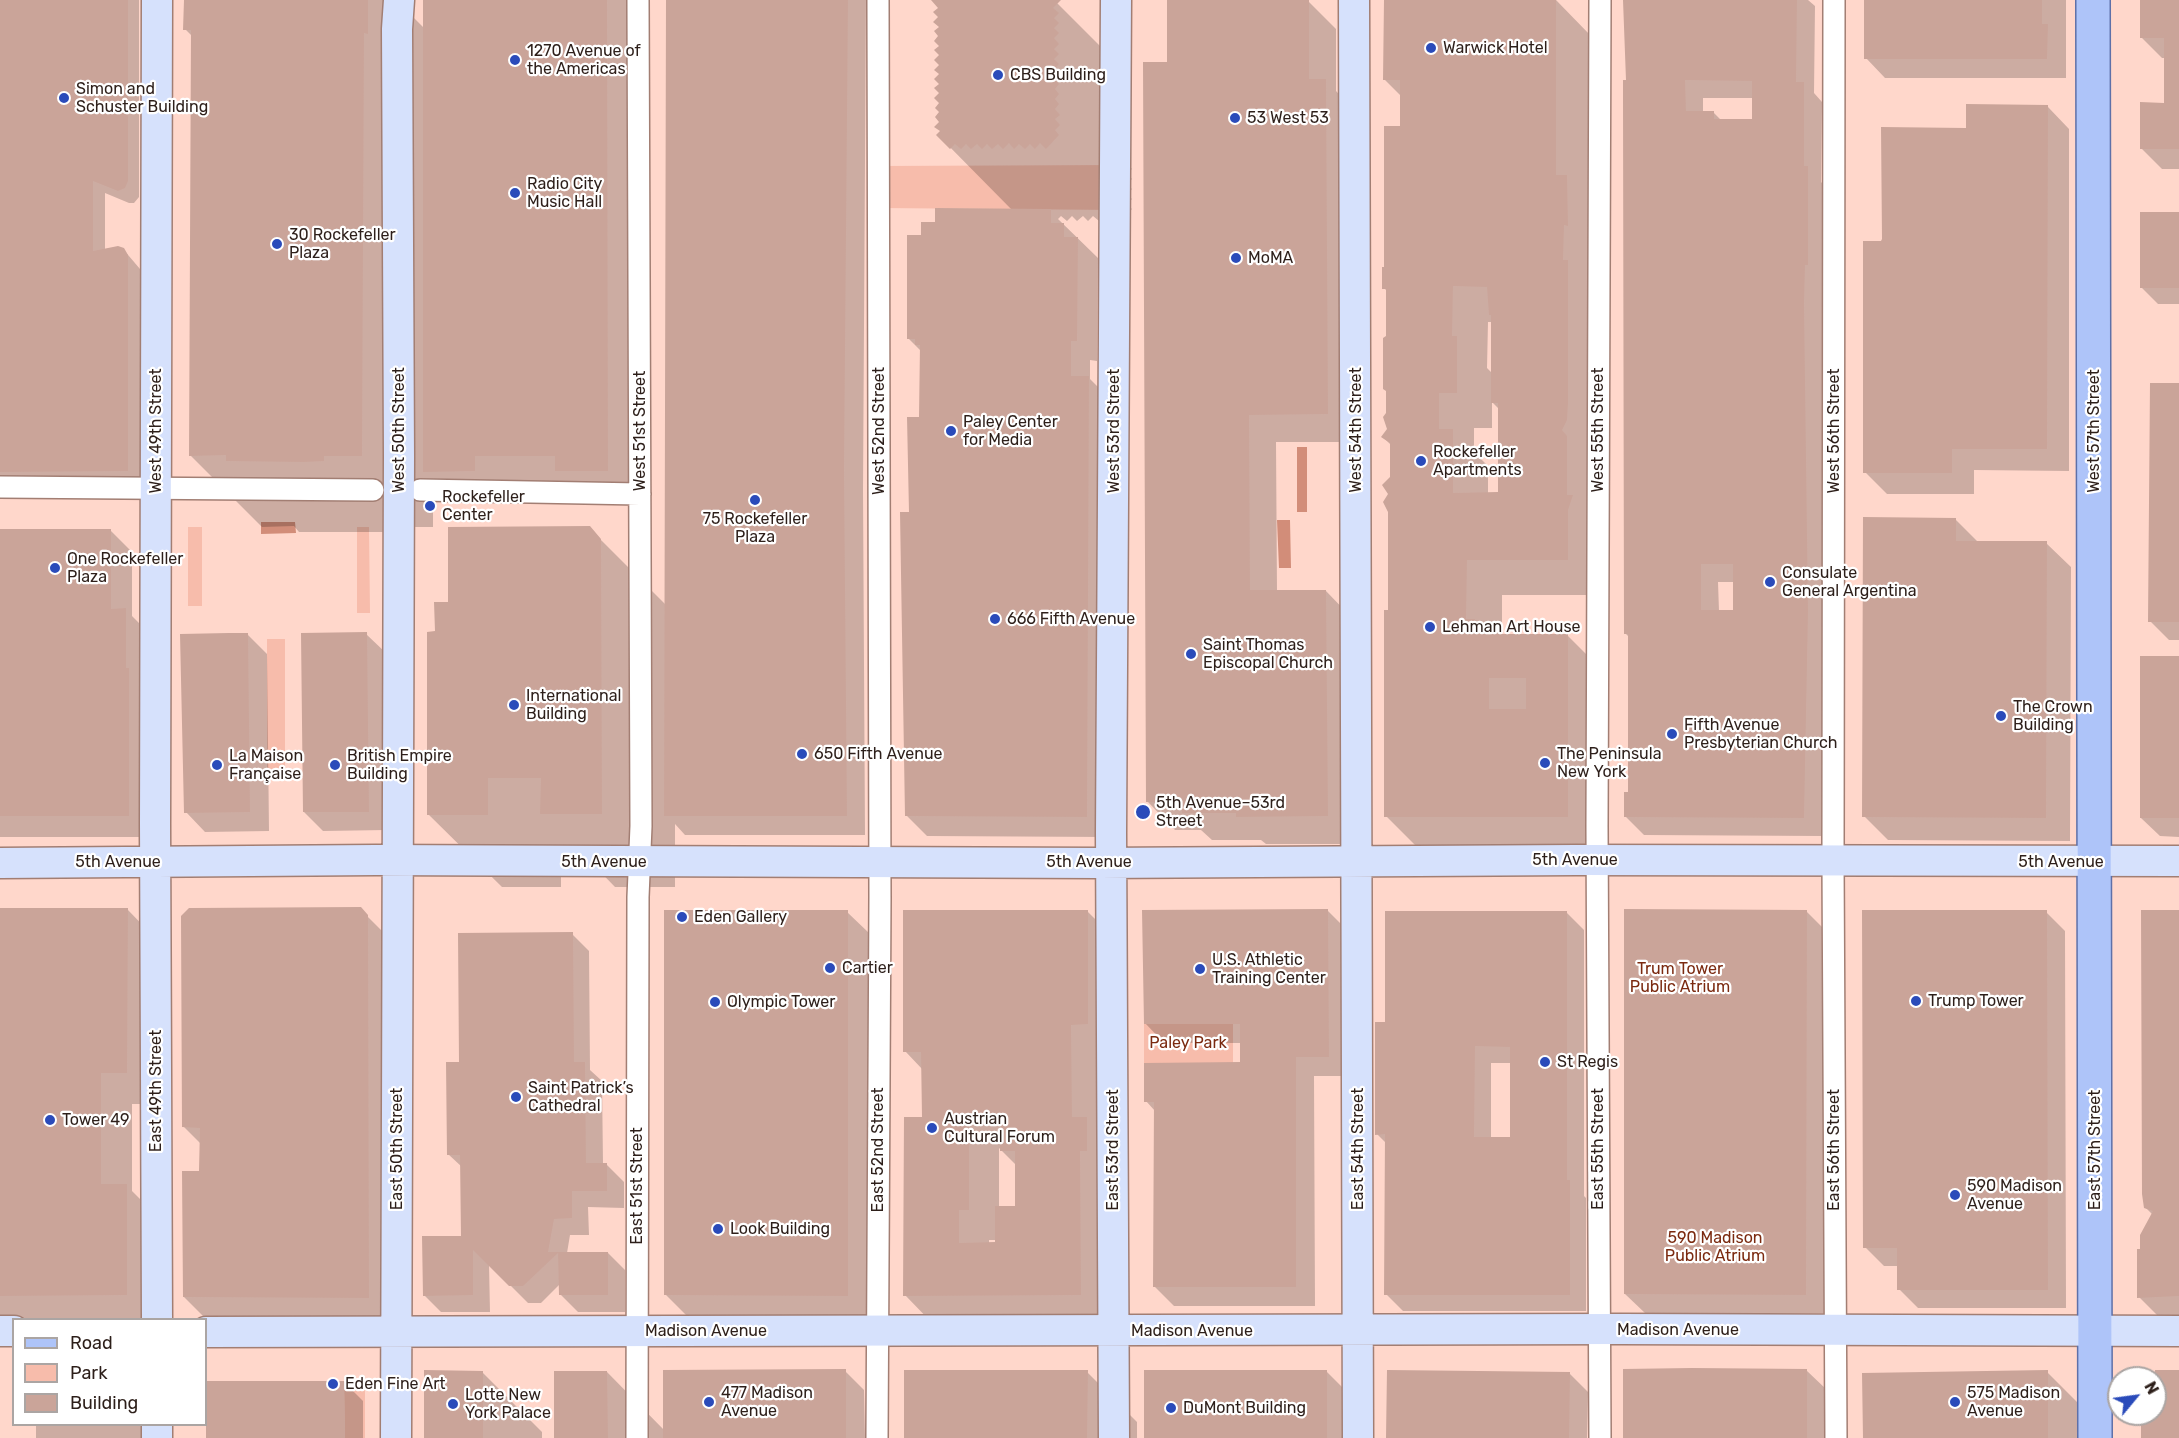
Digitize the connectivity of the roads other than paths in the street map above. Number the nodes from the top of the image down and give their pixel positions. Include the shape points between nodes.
1 (157, 0) edge
2 (399, 0) edge
3 (638, 0) edge
4 (878, 0) edge
5 (1116, 0) edge
6 (1354, 0) edge
7 (1600, 0) edge
8 (1834, 0) edge
9 (2093, 0) edge
10 (0, 487) edge
11 (156, 488) junction
12 (373, 490) dead end
13 (420, 490) dead end
14 (640, 494) junction
15 (1597, 860) junction
16 (397, 861) junction
17 (879, 861) junction
18 (1112, 861) junction
19 (1357, 861) junction
20 (1833, 861) junction
21 (2179, 861) edge
22 (155, 862) junction
23 (640, 862) junction
24 (2095, 862) junction
25 (0, 863) edge
26 (157, 1318) edge
27 (1599, 1330) junction
28 (2095, 1330) junction
29 (876, 1331) junction
30 (1113, 1331) junction
31 (1358, 1331) junction
32 (1835, 1331) junction
33 (2179, 1331) edge
34 (207, 1332) edge
35 (396, 1332) junction
36 (637, 1332) junction
37 (396, 1438) edge
38 (637, 1438) edge
39 (877, 1438) edge
40 (1114, 1438) edge
41 (1358, 1438) edge
42 (1600, 1438) edge
43 (1836, 1438) edge
44 (2095, 1438) edge

1 - 11 main road, West 49th Street
2 - 16 main road, West 50th Street
3 - 14 street, West 51st Street
4 - 17 street, West 52nd Street
5 - 18 main road, West 53rd Street
6 - 19 main road, West 54th Street
7 - 15 street, West 55th Street
8 - 20 street, West 56th Street
9 - 24 main road, West 57th Street
10 - 11 street
11 - 12 street
11 - 22 main road, West 49th Street
13 - 14 street
14 - 23 street, West 51st Street
15 - 19 main road, 5th Avenue
15 - 20 main road, 5th Avenue
15 - 27 street, East 55th Street
16 - 22 main road, 5th Avenue
16 - 23 main road, 5th Avenue
16 - 35 main road, East 50th Street
17 - 18 main road, 5th Avenue
17 - 23 main road, 5th Avenue
17 - 29 street, East 52nd Street
18 - 19 main road, 5th Avenue
18 - 30 main road, East 53rd Street
19 - 31 main road, East 54th Street
20 - 24 main road, 5th Avenue
20 - 32 street, East 56th Street
21 - 24 main road, 5th Avenue
22 - 25 main road, 5th Avenue
22 - 26 main road, East 49th Street
23 - 36 street, East 51st Street
24 - 28 main road, East 57th Street
27 - 31 main road, Madison Avenue
27 - 32 main road, Madison Avenue
27 - 42 street, East 55th Street
28 - 32 main road, Madison Avenue
28 - 33 main road, Madison Avenue
28 - 44 main road, East 57th Street
29 - 30 main road, Madison Avenue
29 - 36 main road, Madison Avenue
29 - 39 street, East 52nd Street
30 - 31 main road, Madison Avenue
30 - 40 main road, East 53rd Street
31 - 41 main road, East 54th Street
32 - 43 street, East 56th Street
34 - 35 main road, Madison Avenue
35 - 36 main road, Madison Avenue
35 - 37 main road, East 50th Street
36 - 38 street, East 51st Street

